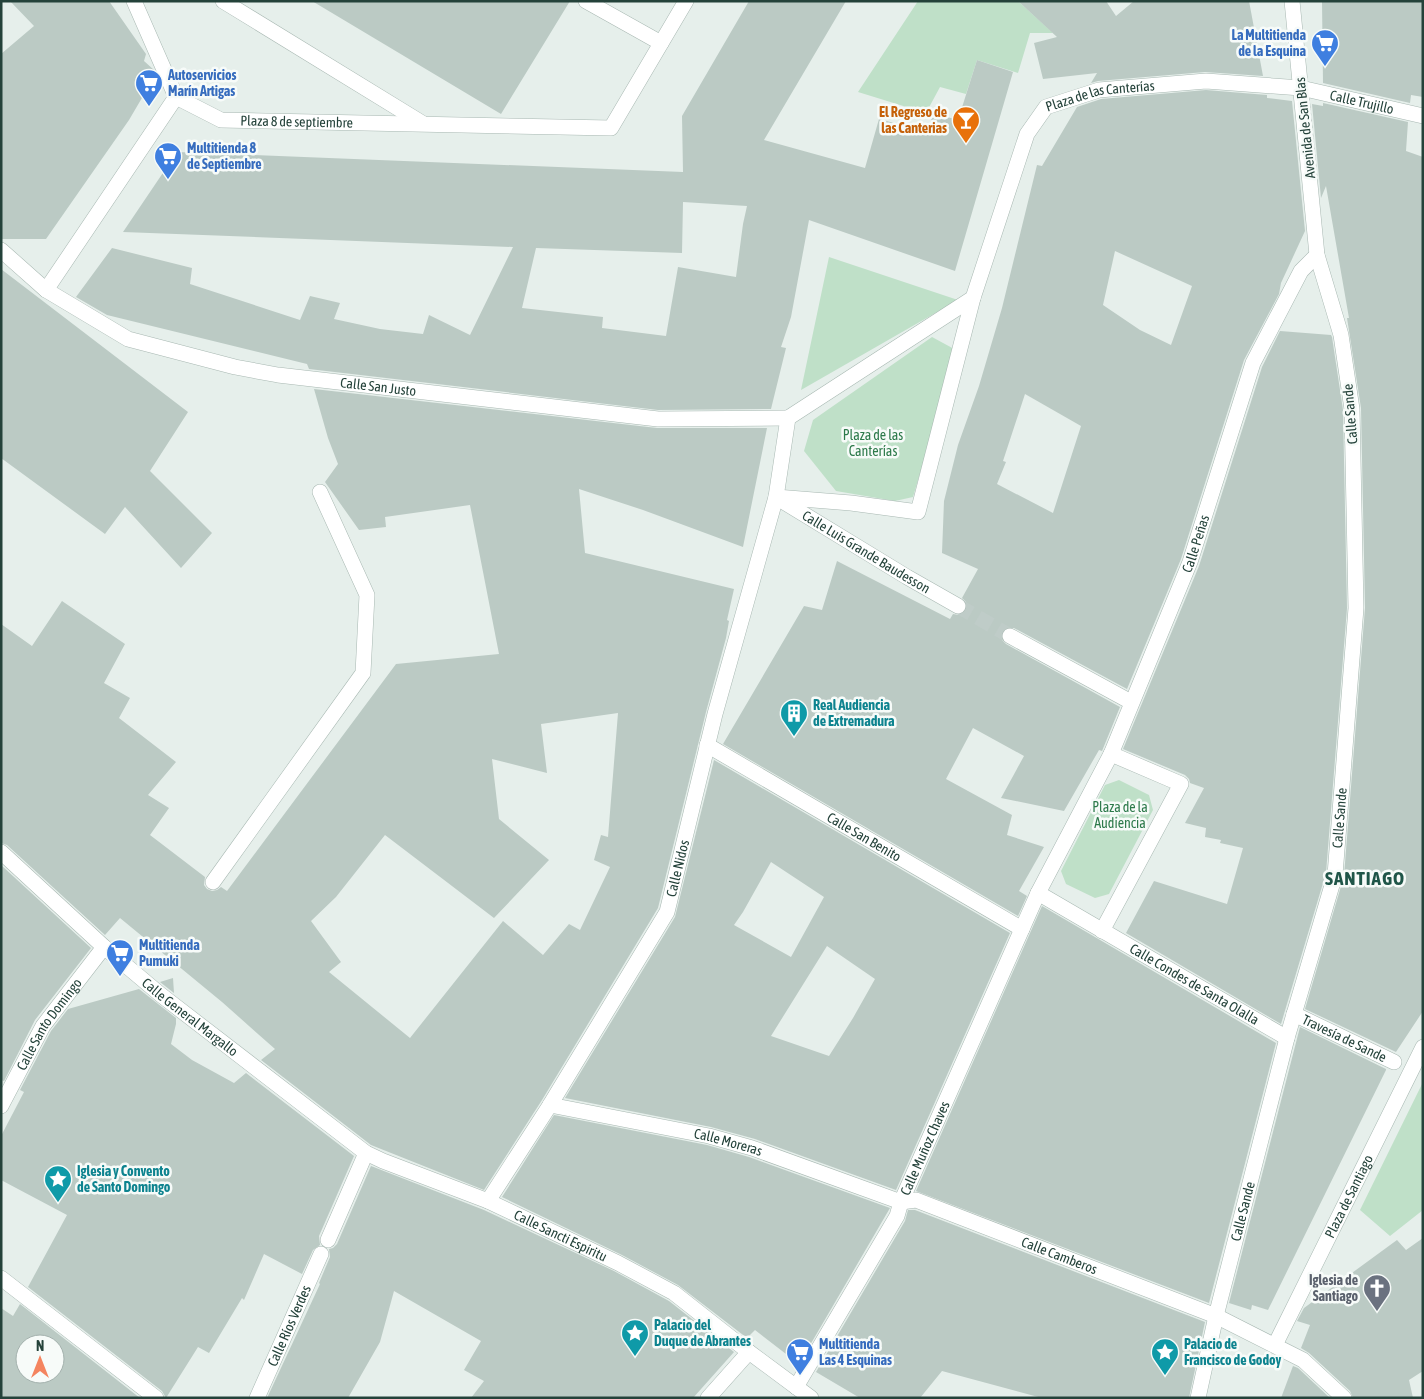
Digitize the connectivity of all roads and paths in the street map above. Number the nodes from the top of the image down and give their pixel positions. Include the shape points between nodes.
1 (134, 1) edge
2 (223, 1) edge
3 (586, 1) edge
4 (686, 1) edge
5 (1292, 1) edge
6 (661, 43) junction
7 (1301, 88) junction
8 (176, 97) junction
9 (1423, 116) edge
10 (424, 124) junction
11 (1, 250) edge
12 (1317, 255) junction
13 (46, 290) junction
14 (974, 298) junction
15 (1341, 335) joint
16 (788, 418) junction
17 (320, 492) dead end
18 (776, 497) junction
19 (958, 606) tunnel mouth
20 (1010, 636) tunnel mouth
21 (1131, 702) junction
22 (707, 745) junction
23 (1111, 754) junction
24 (1, 852) edge
25 (213, 882) dead end
26 (1037, 896) junction
27 (1022, 929) junction
28 (1102, 931) junction
29 (104, 947) junction
30 (1294, 1014) junction
31 (1287, 1038) junction
32 (1423, 1047) edge
33 (1394, 1062) dead end
34 (2, 1100) edge
35 (550, 1105) junction
36 (366, 1153) junction
37 (488, 1201) junction
38 (901, 1202) junction
39 (1, 1278) edge
40 (1216, 1316) junction
41 (1275, 1345) junction
42 (745, 1349) junction
43 (796, 1387) junction
44 (156, 1398) edge
45 (258, 1398) edge
46 (708, 1398) edge
47 (811, 1398) edge
48 (1198, 1398) edge
49 (1344, 1398) edge

1 - 8 street
2 - 10 street
3 - 6 street
4 - 6 street
5 - 7 street, Avenida de San Blas
6 - 10 street, Plaza 8 de septiembre via 611,128
7 - 9 street, Calle Trujillo
7 - 12 street, Avenida de San Blas
7 - 14 street, Plaza de las Canterías via 1206,81 1099,90 1046,107 1027,134
8 - 10 street, Plaza 8 de septiembre via 221,120
8 - 13 street
11 - 13 street, Calle San Justo
12 - 15 street, Avenida de San Blas
12 - 21 street, Calle Peñas via 1301,271 1253,363 1190,562
13 - 16 street, Calle San Justo via 128,339 278,375 658,419
14 - 16 street
14 - 18 street, Plaza de las Canterías via 918,512
15 - 30 street, Calle Sande via 1352,409 1356,608 1336,875
16 - 18 street
17 - 25 street via 367,595 363,673
18 - 19 street, Calle Luis Grande Baudesson
18 - 22 street, Calle Nidos
20 - 21 street
21 - 23 street, Calle Peñas
22 - 27 street, Calle San Benito
22 - 35 street, Calle Nidos via 668,912
23 - 26 street, Calle Peñas
23 - 28 street via 1181,784
24 - 29 street, Calle General Margallo
26 - 27 street, Calle Muñoz Chaves
26 - 28 street
27 - 38 street, Calle Muñoz Chaves
28 - 31 street, Calle Condes de Santa Olalla
29 - 34 street, Calle Santo Domingo via 43,1026
29 - 36 street, Calle General Margallo via 161,995
30 - 31 street, Calle Sande
30 - 33 street, Travesía de Sande
31 - 40 street, Calle Sande
32 - 41 street, Plaza de Santiago
35 - 37 street, Calle Nidos
35 - 38 street, Calle Moreras via 710,1136
36 - 37 street, Calle Sancti Espiritu
36 - 45 street, Calle Ríos Verdes
37 - 42 street, Calle Sancti Espiritu via 674,1293
38 - 40 street, Calle Camberos via 916,1200
38 - 43 street, Calle Muñoz Chaves via 897,1216
39 - 44 street
40 - 41 street
40 - 48 street, Calle Sande
41 - 49 street via 1303,1360
42 - 43 street, Calle Sancti Espiritu
42 - 46 street
43 - 47 street, Calle Sancti Espiritu

